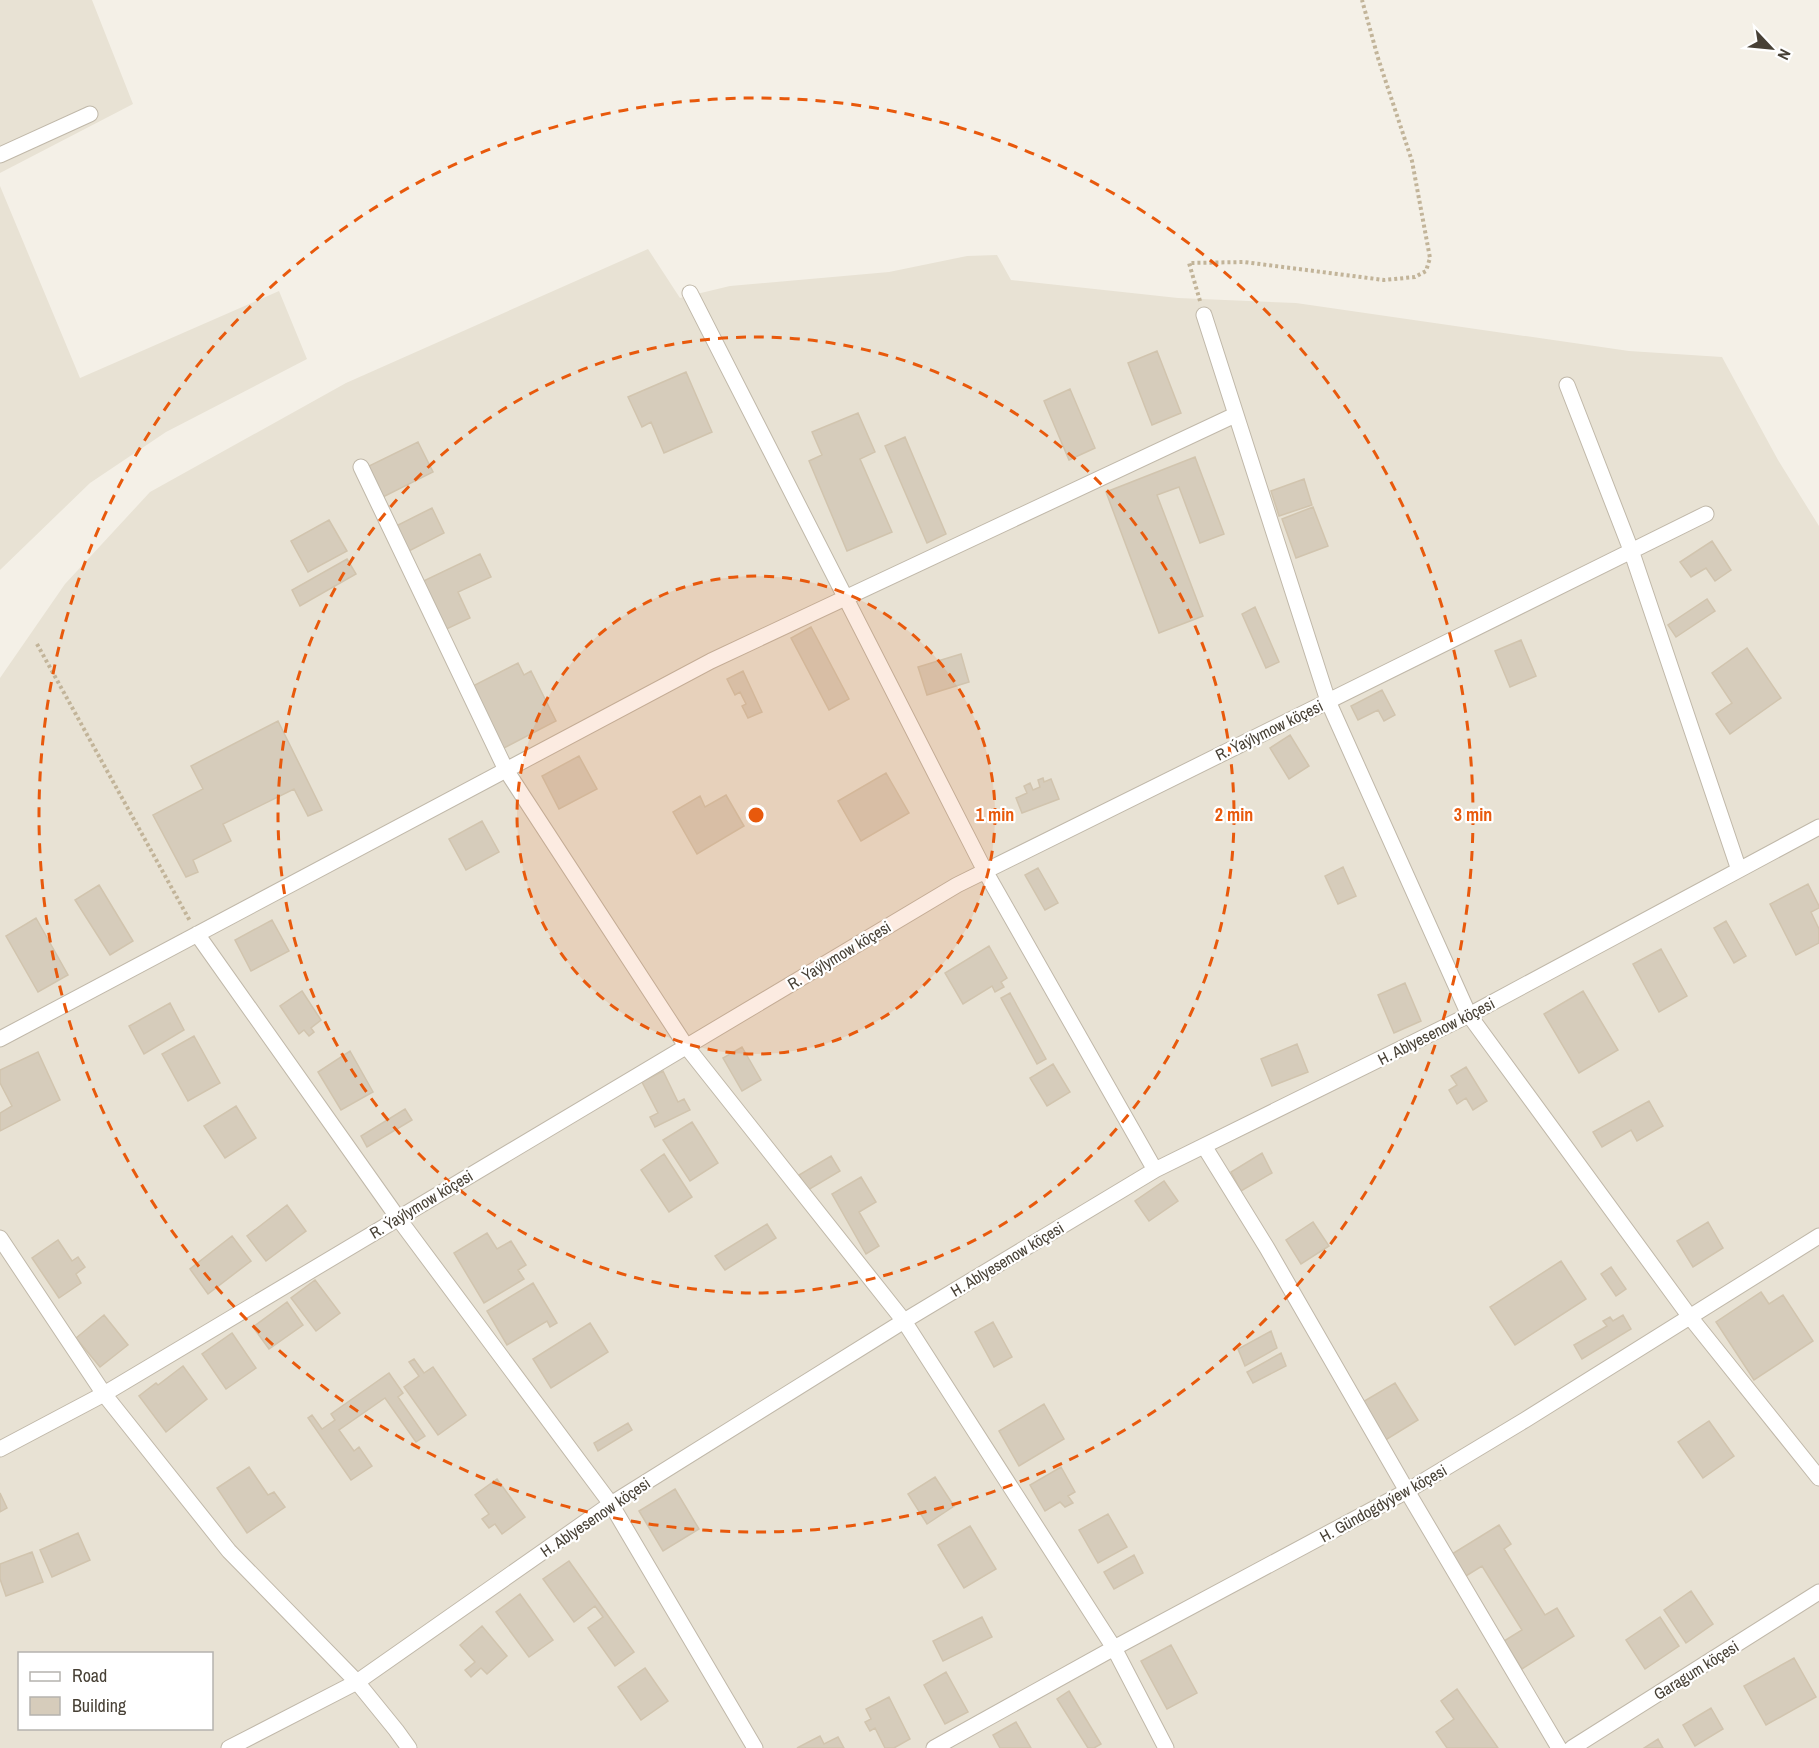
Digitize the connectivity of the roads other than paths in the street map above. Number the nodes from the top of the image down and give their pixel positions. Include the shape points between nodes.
1 (90, 114) dead end
2 (0, 155) edge
3 (690, 293) dead end
4 (1204, 315) road end
5 (1566, 385) dead end
6 (1235, 415) junction
7 (361, 467) dead end
8 (1706, 514) dead end
9 (1631, 550) junction
10 (846, 598) junction
11 (1328, 701) junction
12 (506, 770) junction
13 (1819, 827) edge
14 (1738, 870) junction
15 (985, 871) junction
16 (197, 934) junction
17 (1469, 1015) junction
18 (0, 1039) edge
19 (686, 1046) junction
20 (1204, 1146) junction
21 (1155, 1170) junction
22 (398, 1218) junction
23 (1819, 1236) edge
24 (0, 1238) edge
25 (1690, 1317) junction
26 (904, 1321) junction
27 (104, 1394) junction
28 (0, 1449) edge
29 (1819, 1478) edge
30 (1407, 1491) junction
31 (611, 1504) junction
32 (1819, 1592) edge
33 (1114, 1648) junction
34 (357, 1682) junction
35 (229, 1748) edge
36 (409, 1748) edge
37 (755, 1748) edge
38 (934, 1748) edge
39 (1166, 1748) edge
40 (1559, 1748) edge
41 (1572, 1748) edge

1 - 2 street
3 - 10 street
4 - 6 street
5 - 9 street
6 - 10 street
6 - 11 street
7 - 12 street
8 - 9 street, R. Ýaýlymow köçesi
9 - 11 street, R. Ýaýlymow köçesi
9 - 14 street
10 - 12 street via 711,661
10 - 15 street
11 - 15 street, R. Ýaýlymow köçesi
11 - 17 street
12 - 16 street
12 - 19 street
13 - 14 street, H. Ablyesenow köçesi
14 - 17 street, H. Ablyesenow köçesi
15 - 19 street, R. Ýaýlymow köçesi
15 - 21 street
16 - 18 street
16 - 22 street
17 - 20 street, H. Ablyesenow köçesi
17 - 25 street
19 - 22 street, R. Ýaýlymow köçesi
19 - 26 street
20 - 21 street, H. Ablyesenow köçesi
20 - 30 street
21 - 26 street, H. Ablyesenow köçesi
22 - 27 street, R. Ýaýlymow köçesi
22 - 31 street
23 - 25 street, H. Gündogdyýew köçesi
24 - 27 street
25 - 29 street
25 - 30 street, H. Gündogdyýew köçesi
26 - 31 street, H. Ablyesenow köçesi
26 - 33 street
27 - 28 street, R. Ýaýlymow köçesi
27 - 34 street via 229,1551
30 - 33 street, H. Gündogdyýew köçesi
30 - 40 street
31 - 34 street, H. Ablyesenow köçesi
31 - 37 street
32 - 41 street, Garagum köçesi
33 - 38 street, H. Gündogdyýew köçesi
33 - 39 street
34 - 35 street, H. Ablyesenow köçesi
34 - 36 street

